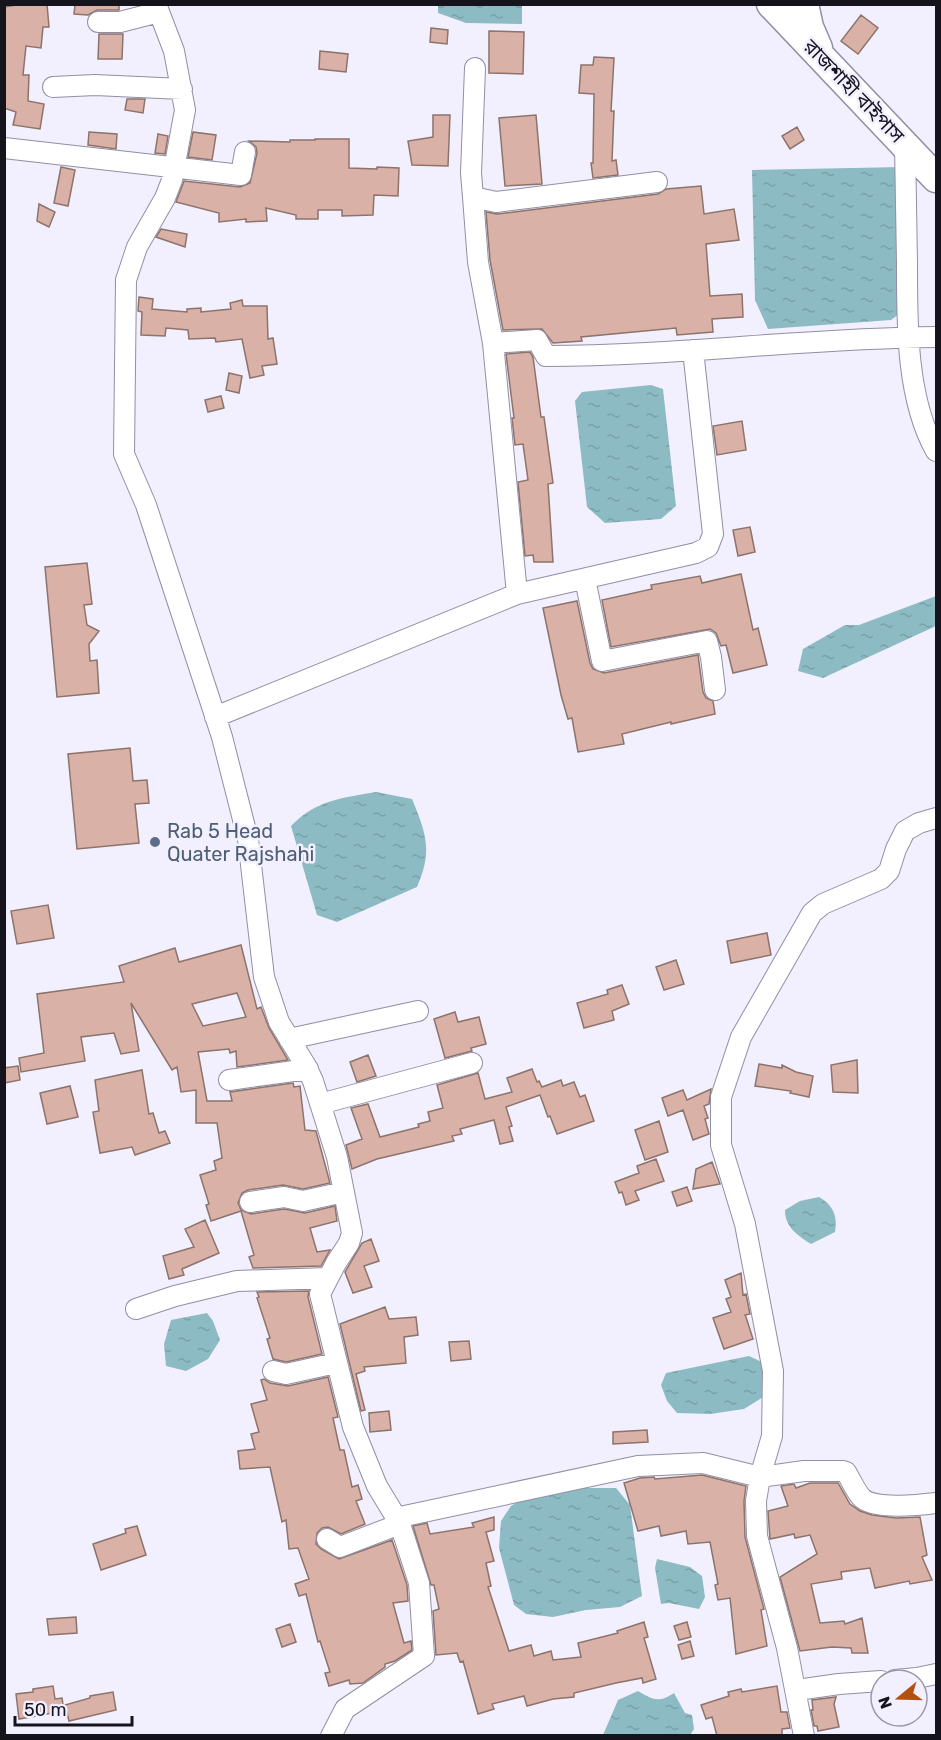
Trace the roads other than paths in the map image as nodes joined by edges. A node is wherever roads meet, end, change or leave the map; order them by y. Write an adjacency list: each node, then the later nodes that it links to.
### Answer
1 (771, 4): 5 (highway, রাজশাহী বাইপাস)
2 (804, 4): 5 (highway)
3 (157, 8): 4 (street); 8 (street)
4 (98, 22)
5 (824, 62): 9 (highway, রাজশাহী বাইপাস)
6 (475, 68): 15 (street)
7 (53, 87): 8 (street)
8 (182, 89): 12 (street)
9 (905, 144): 13 (highway, রাজশাহী বাইপাস); 16 (street)
10 (4, 148): 12 (street)
11 (245, 152): 12 (street)
12 (174, 169): 24 (street)
13 (936, 178)
14 (657, 182): 15 (street)
15 (473, 197): 18 (street)
16 (908, 337): 17 (street); 19 (street); 20 (street)
17 (936, 337)
18 (494, 342): 19 (street); 22 (street)
19 (693, 350): 21 (street)
20 (936, 451)
21 (585, 579): 22 (street); 23 (street)
22 (517, 594): 24 (street)
23 (715, 690)
24 (215, 717): 27 (street)
25 (936, 818): 38 (street)
26 (418, 1011): 27 (street)
27 (289, 1039): 29 (street)
28 (472, 1063): 31 (street)
29 (308, 1069): 30 (street); 31 (street)
30 (228, 1080)
31 (320, 1104): 32 (street)
32 (344, 1192): 33 (street); 34 (street)
33 (250, 1202)
34 (328, 1278): 35 (street); 36 (street)
35 (136, 1309)
36 (336, 1363): 37 (street); 40 (street)
37 (273, 1371)
38 (760, 1477): 39 (street); 40 (street); 43 (street)
39 (936, 1503)
40 (400, 1524): 41 (street); 44 (street)
41 (327, 1539)
42 (869, 1682): 43 (street)
43 (797, 1690): 45 (street)
44 (331, 1736)
45 (804, 1736)

